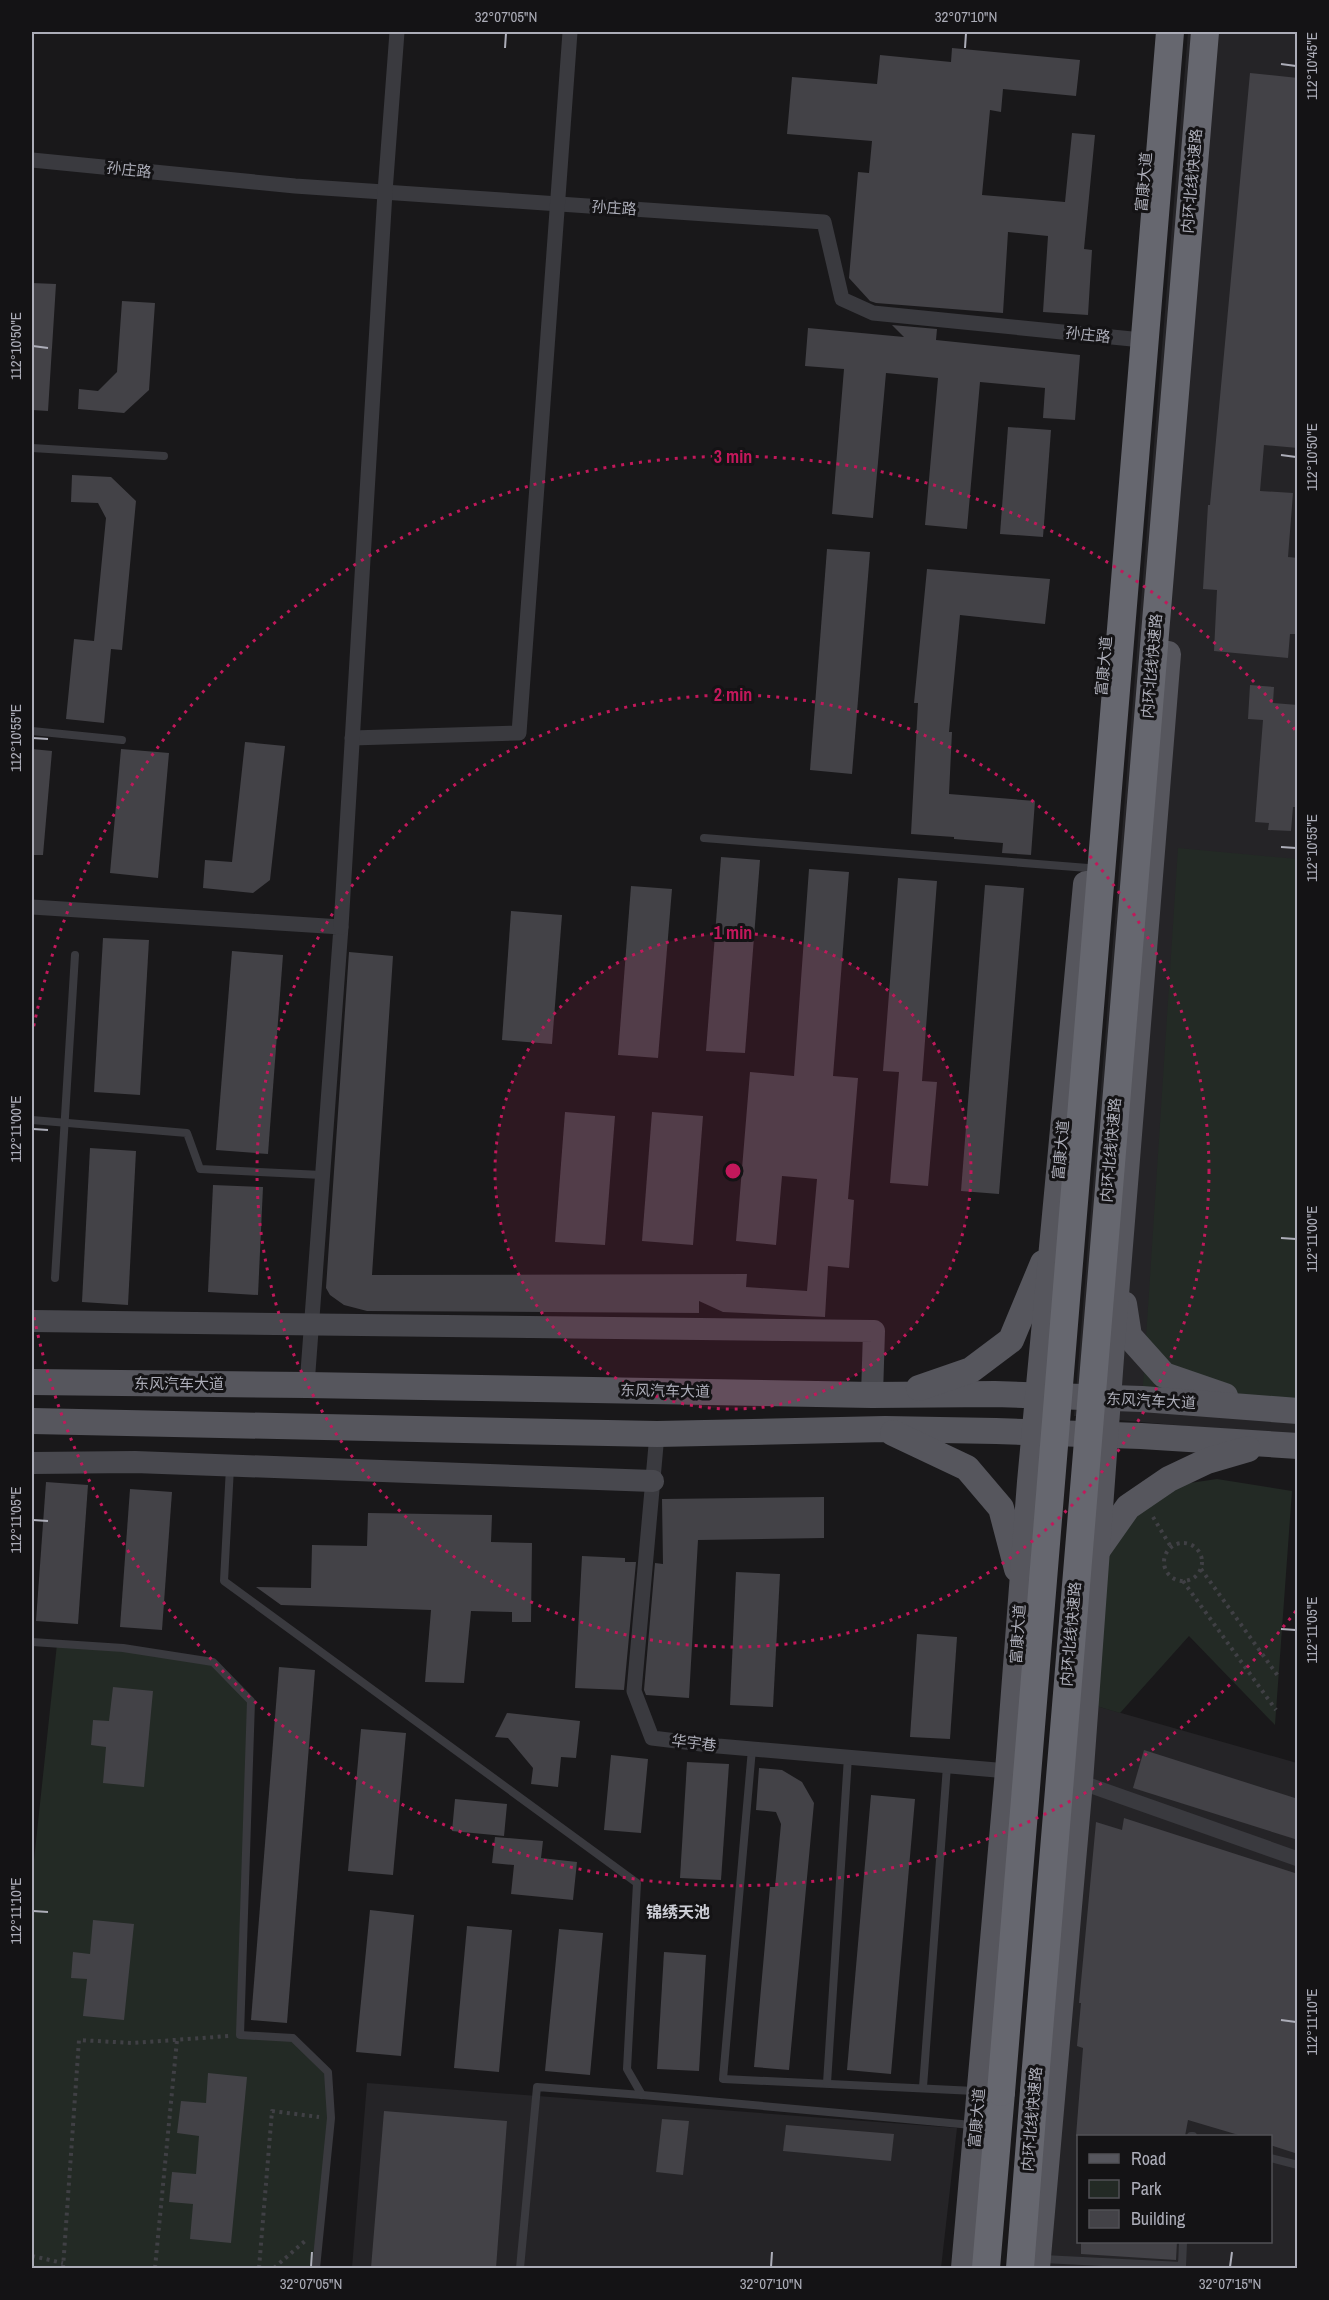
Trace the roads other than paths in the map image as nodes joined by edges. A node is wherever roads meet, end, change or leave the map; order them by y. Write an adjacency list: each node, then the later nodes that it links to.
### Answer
1 (397, 32): 8 (street)
2 (570, 32): 9 (street)
3 (1156, 32): 10 (main road, 富康大道)
4 (1170, 32): 68 (highway, bridge)
5 (1205, 32): 64 (highway, 内环北线快速路, bridge)
6 (1218, 32): 25 (main road)
7 (32, 160): 8 (street, 孙庄路)
8 (385, 192): 9 (street, 孙庄路); 14 (street)
9 (556, 204): 10 (street, 孙庄路); 14 (street)
10 (1132, 339): 17 (main road, 富康大道)
11 (32, 448): 12 (lane)
12 (164, 456)
13 (32, 731): 15 (lane)
14 (352, 738): 19 (street)
15 (122, 740)
16 (704, 838): 17 (lane)
17 (1088, 868): 24 (main road, 富康大道)
18 (32, 907): 19 (street)
19 (340, 927): 23 (street)
20 (75, 955): 22 (lane)
21 (32, 1120): 22 (lane)
22 (64, 1123): 23 (lane); 26 (lane)
23 (322, 1175): 28 (street)
24 (1053, 1238): 32 (main road); 33 (main road, 富康大道)
25 (1119, 1263): 34 (main road); 35 (main road)
26 (55, 1278)
27 (32, 1321): 28 (street)
28 (311, 1326): 30 (street); 31 (street)
29 (32, 1382): 30 (main road, 东风汽车大道)
30 (307, 1385): 31 (main road, 东风汽车大道)
31 (872, 1395): 32 (main road, 东风汽车大道)
32 (897, 1395): 33 (main road, 东风汽车大道)
33 (1038, 1396): 34 (main road, 东风汽车大道); 39 (main road, 富康大道)
34 (1108, 1398): 35 (main road, 东风汽车大道); 41 (main road)
35 (1257, 1407): 36 (main road, 东风汽车大道)
36 (1298, 1411)
37 (32, 1420): 40 (main road)
38 (885, 1429): 39 (main road); 40 (main road); 48 (main road)
39 (1035, 1433): 41 (main road); 48 (main road, 富康大道)
40 (657, 1434): 46 (street, 华宇巷)
41 (1106, 1435): 42 (main road); 47 (main road)
42 (1266, 1444): 43 (main road); 47 (main road)
43 (1298, 1446)
44 (32, 1464): 45 (street)
45 (230, 1465): 46 (street); 59 (lane)
46 (653, 1481): 50 (street, 华宇巷)
47 (1097, 1552): 54 (main road)
48 (1022, 1589): 53 (main road, 富康大道)
49 (32, 1642): 65 (lane)
50 (752, 1749): 51 (street, 华宇巷); 56 (lane)
51 (848, 1757): 52 (street, 华宇巷); 56 (lane)
52 (947, 1766): 53 (street, 华宇巷); 57 (lane)
53 (1008, 1771): 58 (main road, 富康大道)
54 (1080, 1782): 55 (street); 64 (main road)
55 (1298, 1859)
56 (827, 2083): 57 (lane)
57 (923, 2087): 58 (lane)
58 (980, 2091): 60 (main road, 富康大道)
59 (642, 2095): 60 (lane); 66 (lane)
60 (977, 2126): 67 (main road, 富康大道)
61 (1272, 2158): 62 (lane)
62 (1298, 2165)
63 (1183, 2243): 64 (lane)
64 (1032, 2265)
65 (316, 2268)
66 (520, 2268)
67 (964, 2268)
68 (986, 2268)

